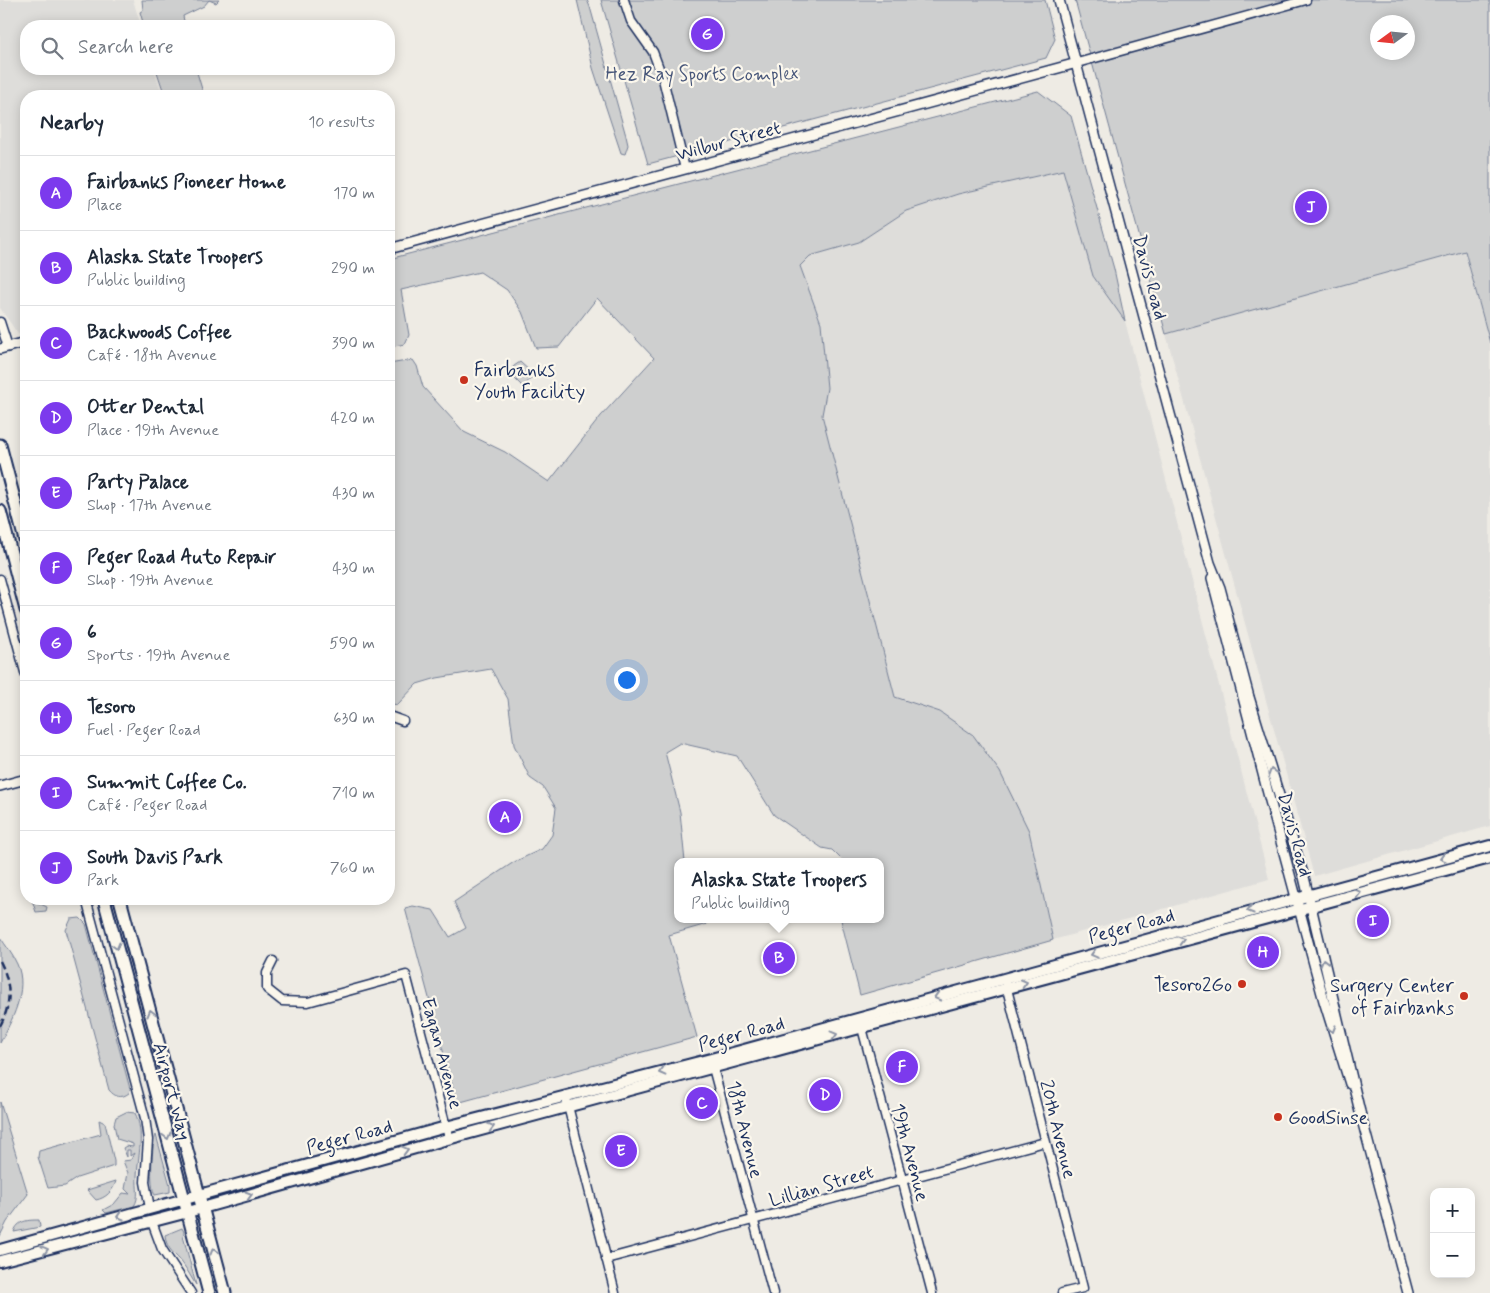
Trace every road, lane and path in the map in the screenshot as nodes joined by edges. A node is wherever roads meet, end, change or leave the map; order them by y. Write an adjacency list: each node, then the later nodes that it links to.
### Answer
1 (624, 0): 5 (street)
2 (1059, 0): 4 (street, Davis Road)
3 (1306, 0): 4 (street)
4 (1077, 63): 5 (street, Wilbur Street); 13 (street, Davis Road)
5 (685, 169): 6 (street, Wilbur Street)
6 (395, 247)
7 (0, 322): 9 (street)
8 (20, 344): 9 (street)
9 (4, 348)
10 (0, 445): 12 (main road)
11 (0, 512): 15 (main road)
12 (20, 521)
13 (1210, 563): 23 (street, Davis Road, one-way to 13); 24 (street, Davis Road)
14 (0, 579): 16 (street)
15 (20, 587)
16 (20, 654)
17 (395, 718): 18 (street)
18 (403, 721)
19 (20, 781): 20 (street)
20 (0, 786)
21 (1490, 846): 23 (main road, Peger Road, one-way to 23)
22 (1490, 858): 28 (main road, Peger Road, one-way to 22)
23 (1308, 895): 24 (main road, Peger Road); 28 (street, Davis Road)
24 (1297, 897): 28 (street, Davis Road); 30 (main road, Peger Road, one-way to 30)
25 (88, 905): 40 (street)
26 (106, 905): 39 (main road, Airport Way, one-way to 39)
27 (122, 905): 38 (main road, Airport Way, one-way to 27)
28 (1306, 908): 30 (main road, Peger Road, one-way to 28); 55 (street, Davis Road)
29 (272, 961): 34 (street, Eagan Avenue)
30 (1006, 983): 31 (main road, Peger Road); 36 (street, 20th Avenue)
31 (860, 1023): 32 (main road, Peger Road); 37 (street, 19th Avenue)
32 (712, 1063): 33 (main road, Peger Road); 43 (street, 18th Avenue)
33 (567, 1101): 34 (main road, Peger Road); 35 (main road, Peger Road, one-way to 33); 46 (street)
34 (446, 1127): 35 (street, Eagan Avenue); 38 (main road, Peger Road)
35 (449, 1138): 41 (main road, Peger Road, one-way to 35)
36 (1045, 1142): 37 (street, Lillian Street); 54 (street, 20th Avenue)
37 (901, 1179): 43 (street, Lillian Street); 53 (street, 19th Avenue)
38 (199, 1196): 39 (main road, Peger Road); 41 (main road, Airport Way)
39 (184, 1199): 40 (main road, Peger Road); 42 (main road, Airport Way)
40 (150, 1208): 45 (main road, Peger Road, one-way to 45)
41 (202, 1208): 42 (main road, Peger Road); 50 (main road, Airport Way, one-way to 41)
42 (188, 1212): 44 (main road, Peger Road); 49 (main road, Airport Way)
43 (753, 1221): 46 (street, Lillian Street); 52 (street, 18th Avenue)
44 (152, 1222): 47 (main road, Peger Road, one-way to 44); 48 (street)
45 (0, 1250)
46 (606, 1259): 51 (street)
47 (0, 1261)
48 (191, 1293)
49 (209, 1293)
50 (225, 1293)
51 (615, 1293)
52 (772, 1293)
53 (932, 1293)
54 (1062, 1293)
55 (1408, 1293)

